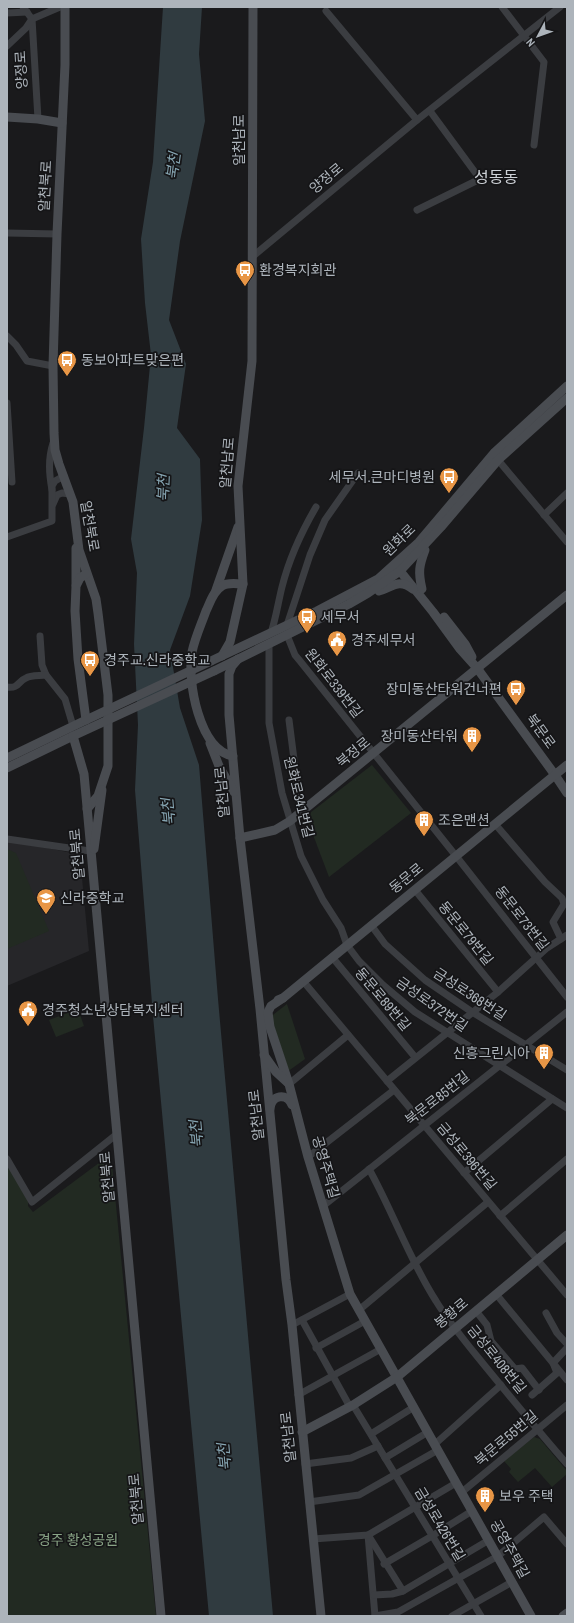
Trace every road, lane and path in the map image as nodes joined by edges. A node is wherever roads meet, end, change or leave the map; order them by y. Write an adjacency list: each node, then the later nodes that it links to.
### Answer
1 (60, 7): 7 (street)
2 (65, 7): 17 (street, 알천북로)
3 (253, 7): 22 (street, 알천남로)
4 (502, 7): 11 (street)
5 (560, 7): 11 (street, 양정로)
6 (25, 10): 9 (street); 10 (street)
7 (45, 10): 10 (street)
8 (326, 11): 16 (street)
9 (7, 13)
10 (32, 19): 12 (street); 15 (street, 양정로)
11 (524, 36): 13 (street, 양정로); 18 (street)
12 (7, 46)
13 (430, 111): 16 (street, 양정로); 19 (street)
14 (7, 117): 15 (street)
15 (38, 119): 17 (street)
16 (417, 120): 22 (street, 양정로)
17 (62, 123): 21 (street, 알천북로)
18 (534, 146)
19 (417, 210)
20 (7, 233): 21 (street)
21 (57, 234): 24 (street, 알천북로)
22 (252, 257): 40 (street, 알천남로)
23 (7, 336): 24 (street)
24 (53, 366): 28 (street, 알천북로)
25 (567, 386): 45 (street, 원화로)
26 (567, 398): 30 (street, 원화로)
27 (7, 404): 29 (street)
28 (54, 439): 32 (street, 알천북로); 34 (street)
29 (8, 441): 33 (street)
30 (498, 460): 39 (street); 44 (street, 원화로)
31 (358, 473): 55 (street)
32 (64, 476): 34 (street); 36 (street, 알천북로)
33 (12, 482)
34 (52, 491): 37 (street)
35 (567, 493): 39 (street)
36 (70, 494): 37 (street); 41 (street, 알천북로)
37 (52, 506): 42 (street)
38 (316, 507): 56 (street)
39 (544, 515): 43 (street)
40 (239, 522): 47 (street, 알천남로); 50 (street, 알천남로)
41 (77, 534): 46 (street, 알천북로); 48 (street)
42 (7, 536)
43 (567, 542)
44 (426, 544): 45 (street, 원화로); 49 (street)
45 (399, 566): 49 (street, 북문로); 51 (street, 원화로); 55 (street, 원화로)
46 (86, 574): 48 (street); 52 (street, 알천북로)
47 (243, 584): 50 (street); 59 (street, 알천남로)
48 (76, 586): 54 (street)
49 (419, 591): 51 (street); 64 (street, 북문로)
50 (215, 592): 73 (street, 알천남로)
51 (368, 593): 57 (street, 원화로)
52 (93, 594): 54 (street); 82 (street, 알천북로)
53 (567, 595): 64 (street, 북정로)
54 (76, 596): 69 (street)
55 (287, 625): 56 (street, 원화로)
56 (271, 633): 61 (street, 원화로)
57 (287, 635): 60 (street, 원화로); 75 (street, 원화로339번길)
58 (40, 636): 67 (street)
59 (230, 642): 61 (street); 62 (street, 알천남로)
60 (269, 643): 63 (street, 원화로); 87 (street, 원화로341번길)
61 (239, 648): 62 (street, 원화로)
62 (222, 656): 69 (street, 원화로, bridge)
63 (238, 659): 65 (street, 원화로); 66 (street)
64 (477, 668): 75 (street, 북정로); 80 (street, 북문로)
65 (218, 669): 66 (street); 72 (street, 원화로, bridge)
66 (229, 674): 76 (street)
67 (46, 675): 68 (street); 71 (street)
68 (7, 687)
69 (86, 720): 71 (street, 원화로)
70 (289, 720): 86 (street)
71 (73, 726): 74 (street, 원화로)
72 (73, 736): 74 (street, 원화로); 81 (street, 알천북로)
73 (207, 736): 76 (street, 알천남로); 84 (street)
74 (53, 741): 77 (street); 79 (street)
75 (373, 754): 86 (street, 북정로); 92 (street, 원화로339번길)
76 (233, 756): 84 (street, 알천남로)
77 (7, 758)
78 (567, 765): 80 (street, 동문로)
79 (7, 768)
80 (556, 775): 83 (street, 북문로); 88 (street, 동문로)
81 (84, 778): 82 (street); 85 (street, 알천북로)
82 (102, 785): 85 (street); 93 (street)
83 (567, 793)
84 (237, 798): 89 (street, 알천남로)
85 (87, 809): 91 (street, 알천북로)
86 (303, 810): 87 (street, 북정로)
87 (290, 821): 89 (street, 북정로); 97 (street, 원화로341번길)
88 (495, 824): 92 (street, 동문로); 96 (street)
89 (240, 838): 104 (street, 알천남로)
90 (7, 839): 91 (street)
91 (90, 852): 93 (street, 알천북로)
92 (456, 856): 94 (street, 동문로); 99 (street, 동문로73번길)
93 (92, 871): 122 (street, 알천북로)
94 (415, 890): 95 (street, 동문로); 101 (street, 동문로79번길)
95 (371, 925): 97 (street, 동문로); 105 (street, 금성로368번길)
96 (564, 937): 99 (street)
97 (347, 945): 98 (street, 동문로); 107 (street, 금성로372번길)
98 (332, 957): 100 (street, 동문로); 111 (street, 동문로89번길)
99 (537, 958): 101 (street); 102 (street, 동문로73번길)
100 (303, 981): 103 (street, 동문로); 108 (street, 금성로396번길)
101 (498, 992): 105 (street)
102 (567, 997)
103 (283, 998): 104 (street, 동문로); 115 (street, 공영주택길)
104 (259, 1004): 110 (street, 알천남로)
105 (472, 1012): 107 (street); 109 (street, 금성로368번길)
106 (567, 1012): 109 (street, 북문로85번길)
107 (447, 1032): 111 (street); 112 (street, 금성로372번길)
108 (348, 1035): 114 (street, 금성로396번길); 115 (street)
109 (525, 1045): 112 (street, 북문로85번길); 113 (street, 금성로368번길)
110 (264, 1055): 115 (street); 119 (street, 알천남로)
111 (415, 1057): 114 (street)
112 (499, 1065): 117 (street, 금성로372번길); 121 (street, 북문로85번길)
113 (567, 1070)
114 (387, 1081): 116 (street, 금성로396번길)
115 (289, 1084): 120 (street, 공영주택길)
116 (394, 1090): 121 (street, 금성로396번길); 123 (street)
117 (552, 1099): 118 (street, 금성로372번길); 127 (street)
118 (567, 1108)
119 (270, 1113): 120 (street); 142 (street, 알천남로)
120 (298, 1120): 123 (street, 공영주택길)
121 (424, 1125): 126 (street, 북문로85번길); 127 (street, 금성로396번길)
122 (117, 1134): 124 (street); 188 (street, 알천북로)
123 (308, 1157): 129 (street, 공영주택길)
124 (7, 1159)
125 (567, 1159): 130 (street)
126 (369, 1169): 129 (street, 북문로85번길); 133 (street, 금성로408번길)
127 (464, 1173): 128 (street, 금성로396번길)
128 (488, 1202): 130 (street, 금성로396번길); 133 (street, 금성로396번길)
129 (323, 1206): 134 (street, 공영주택길)
130 (500, 1216): 132 (street, 금성로396번길)
131 (567, 1235): 132 (street, 봉황로)
132 (537, 1260): 135 (street, 봉황로); 136 (street, 금성로396번길)
133 (415, 1264): 137 (street); 143 (street, 금성로408번길)
134 (350, 1294): 137 (street, 공영주택길); 140 (street)
135 (496, 1294): 138 (street, 봉황로); 148 (street)
136 (567, 1295)
137 (359, 1310): 141 (street, 공영주택길)
138 (476, 1311): 143 (street, 봉황로); 153 (street)
139 (546, 1313): 144 (street)
140 (302, 1320): 142 (street); 145 (street)
141 (366, 1321): 145 (street); 147 (street, 공영주택길)
142 (292, 1326): 154 (street, 알천남로)
143 (455, 1328): 150 (street, 봉황로); 152 (street, 금성로408번길)
144 (567, 1344)
145 (316, 1348): 149 (street)
146 (567, 1348): 148 (street)
147 (381, 1349): 149 (street); 150 (street, 공영주택길)
148 (553, 1363): 151 (street); 153 (street)
149 (332, 1376): 154 (street); 157 (street)
150 (397, 1377): 157 (street, 봉황로); 158 (street, 공영주택길)
151 (567, 1380)
152 (500, 1385): 159 (street, 금성로408번길); 164 (street)
153 (539, 1390): 155 (street)
154 (298, 1395): 160 (street, 알천남로)
155 (532, 1395)
156 (567, 1405): 159 (street, 북문로55번길)
157 (352, 1406): 160 (street, 봉황로); 162 (street, 금성로426번길)
158 (414, 1407): 161 (street, 공영주택길); 162 (street)
159 (537, 1430): 167 (street, 금성로408번길); 170 (street, 북문로55번길)
160 (302, 1432): 166 (street, 알천남로)
161 (428, 1432): 164 (street, 공영주택길); 165 (street)
162 (371, 1434): 163 (street, 금성로426번길)
163 (378, 1446): 165 (street, 금성로426번길); 166 (street)
164 (436, 1447): 168 (street); 169 (street, 공영주택길)
165 (385, 1458): 168 (street, 금성로426번길)
166 (305, 1464): 171 (street, 알천남로)
167 (567, 1464)
168 (395, 1474): 171 (street); 172 (street, 금성로426번길)
169 (456, 1483): 170 (street, 공영주택길); 172 (street)
170 (462, 1492): 173 (street, 공영주택길)
171 (309, 1502): 176 (street, 알천남로)
172 (414, 1506): 174 (street); 175 (street, 금성로426번길)
173 (472, 1511): 175 (street); 177 (street, 공영주택길)
174 (368, 1535): 176 (street); 180 (street); 185 (street)
175 (432, 1536): 180 (street); 181 (street, 금성로426번길)
176 (313, 1539): 189 (street, 알천남로)
177 (489, 1540): 179 (street, 공영주택길); 181 (street)
178 (567, 1544): 179 (street)
179 (498, 1556): 182 (street); 183 (street, 공영주택길)
180 (384, 1564): 184 (street)
181 (449, 1564): 182 (street, 금성로426번길); 184 (street)
182 (458, 1579): 186 (street, 금성로426번길); 190 (street)
183 (512, 1582): 186 (street); 193 (street, 공영주택길)
184 (402, 1591): 185 (street)
185 (374, 1594): 190 (street)
186 (473, 1604): 191 (street); 192 (street, 금성로426번길)
187 (567, 1613): 194 (street)
188 (161, 1616)
189 (321, 1616)
190 (375, 1616)
191 (452, 1616)
192 (480, 1616)
193 (531, 1616)
194 (563, 1616)

